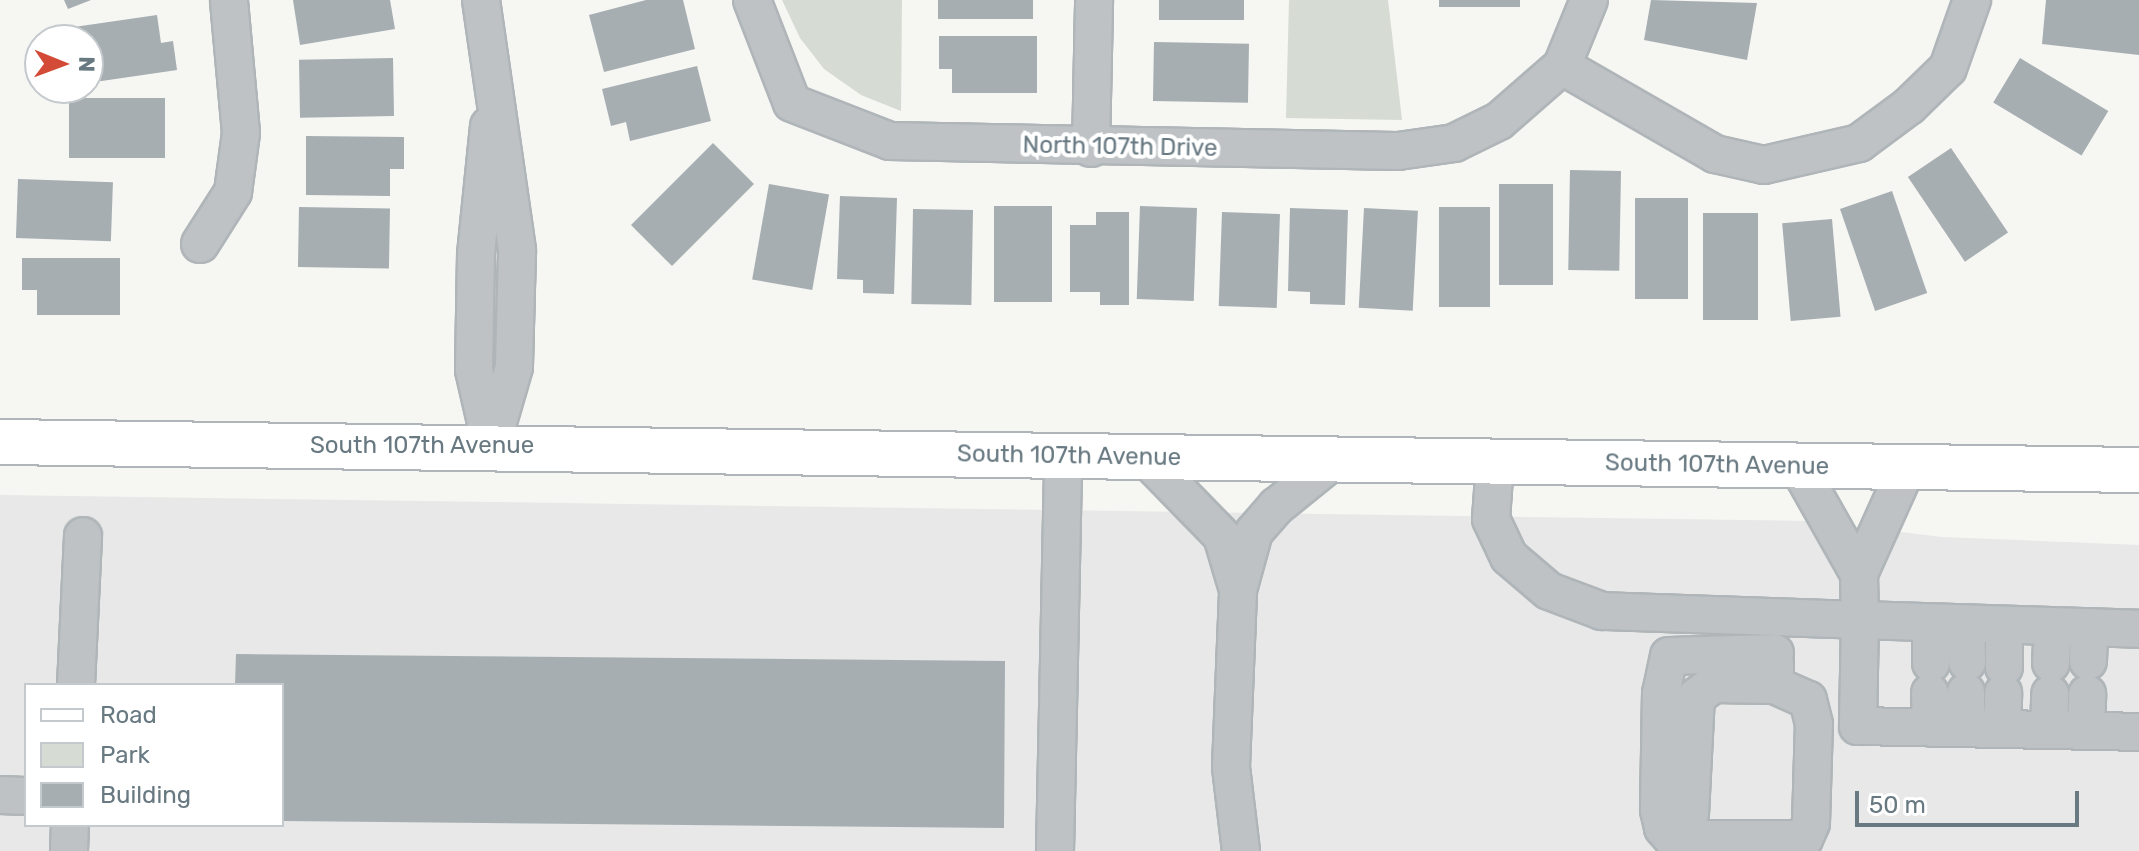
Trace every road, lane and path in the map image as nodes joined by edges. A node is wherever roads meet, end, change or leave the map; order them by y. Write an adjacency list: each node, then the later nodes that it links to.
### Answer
1 (229, 0): 9 (street)
2 (481, 0): 11 (street)
3 (752, 0): 8 (street, North 107th Drive)
4 (1094, 0): 8 (street)
5 (1589, 0): 7 (street)
6 (1972, 0): 7 (street)
7 (1562, 66): 8 (street, North 107th Drive)
8 (1091, 148)
9 (200, 244)
10 (0, 442): 11 (main road, South 107th Avenue)
11 (491, 446): 12 (main road, South 107th Avenue)
12 (1063, 457): 13 (main road, South 107th Avenue); 41 (street)
13 (1145, 457): 14 (main road, South 107th Avenue); 21 (street)
14 (1334, 460): 15 (main road, South 107th Avenue); 21 (street)
15 (1495, 463): 16 (main road, South 107th Avenue); 22 (street)
16 (1798, 466): 17 (main road, South 107th Avenue); 20 (street)
17 (1907, 467): 18 (main road, South 107th Avenue); 20 (street)
18 (2139, 470)
19 (83, 536): 30 (street)
20 (1859, 574): 23 (street)
21 (1238, 590): 42 (street)
22 (1774, 617): 23 (street); 29 (street)
23 (1860, 620): 24 (street); 31 (street)
24 (1949, 626): 25 (street); 31 (street); 31 (street)
25 (2004, 627): 26 (street); 32 (street)
26 (2053, 627): 28 (street); 33 (street)
27 (2139, 629): 28 (street)
28 (2088, 661): 34 (street)
29 (1775, 669): 29 (street); 38 (street)
30 (76, 683)
31 (1940, 703): 32 (street)
32 (2002, 729): 33 (street)
33 (2049, 730): 34 (street)
34 (2086, 730): 35 (street)
35 (2139, 732)
36 (0, 795): 37 (street)
37 (24, 796)
38 (1690, 814)
39 (70, 827): 40 (street)
40 (69, 851)
41 (1055, 851)
42 (1241, 851)

